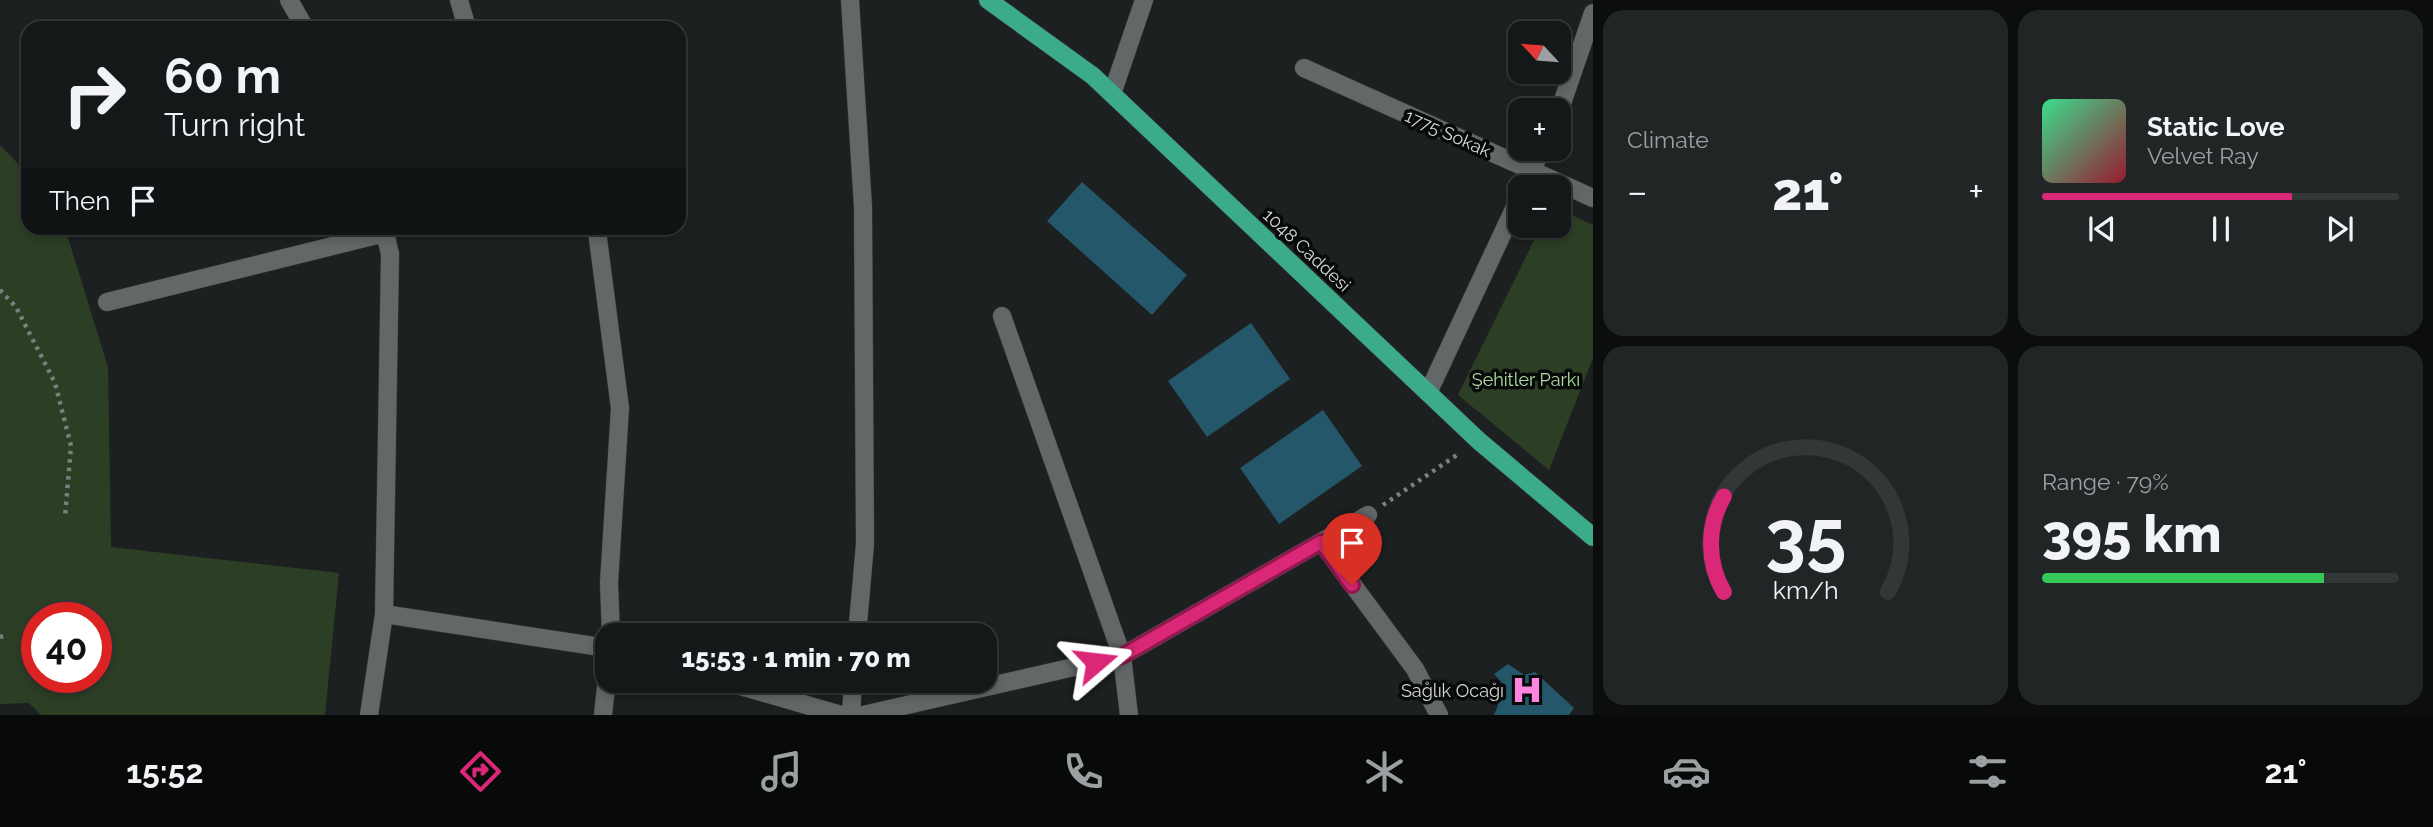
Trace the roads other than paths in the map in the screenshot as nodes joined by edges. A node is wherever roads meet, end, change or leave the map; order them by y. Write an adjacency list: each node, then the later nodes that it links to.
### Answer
1 (289, 0): 7 (street)
2 (459, 0): 8 (street)
3 (850, 0): 28 (street)
4 (988, 0): 10 (main road, 1048 Caddesi)
5 (1144, 0): 10 (street)
6 (1593, 13): 11 (street)
7 (301, 21)
8 (465, 21)
9 (1304, 68): 13 (street, 1775 Sokak)
10 (1112, 94): 22 (main road, 1048 Caddesi)
11 (1564, 98)
12 (1537, 161): 13 (street)
13 (1532, 171): 14 (street); 15 (street, 1775 Sokak)
14 (1530, 175)
15 (1593, 198)
16 (1508, 222): 22 (street)
17 (365, 235): 20 (street)
18 (385, 235): 26 (street)
19 (598, 235): 27 (street)
20 (107, 302)
21 (1002, 316): 30 (street)
22 (1428, 393): 24 (main road, 1048 Caddesi)
23 (1368, 515): 25 (street)
24 (1593, 537)
25 (1321, 542): 30 (street); 40 (street)
26 (384, 614): 29 (street); 34 (street)
27 (611, 623)
28 (858, 623)
29 (595, 646)
30 (1122, 656): 38 (street); 39 (street)
31 (605, 693): 35 (street)
32 (765, 693): 36 (street)
33 (852, 693): 37 (street)
34 (369, 715)
35 (603, 715)
36 (841, 715)
37 (851, 715)
38 (863, 715)
39 (1129, 715)
40 (1439, 715)

